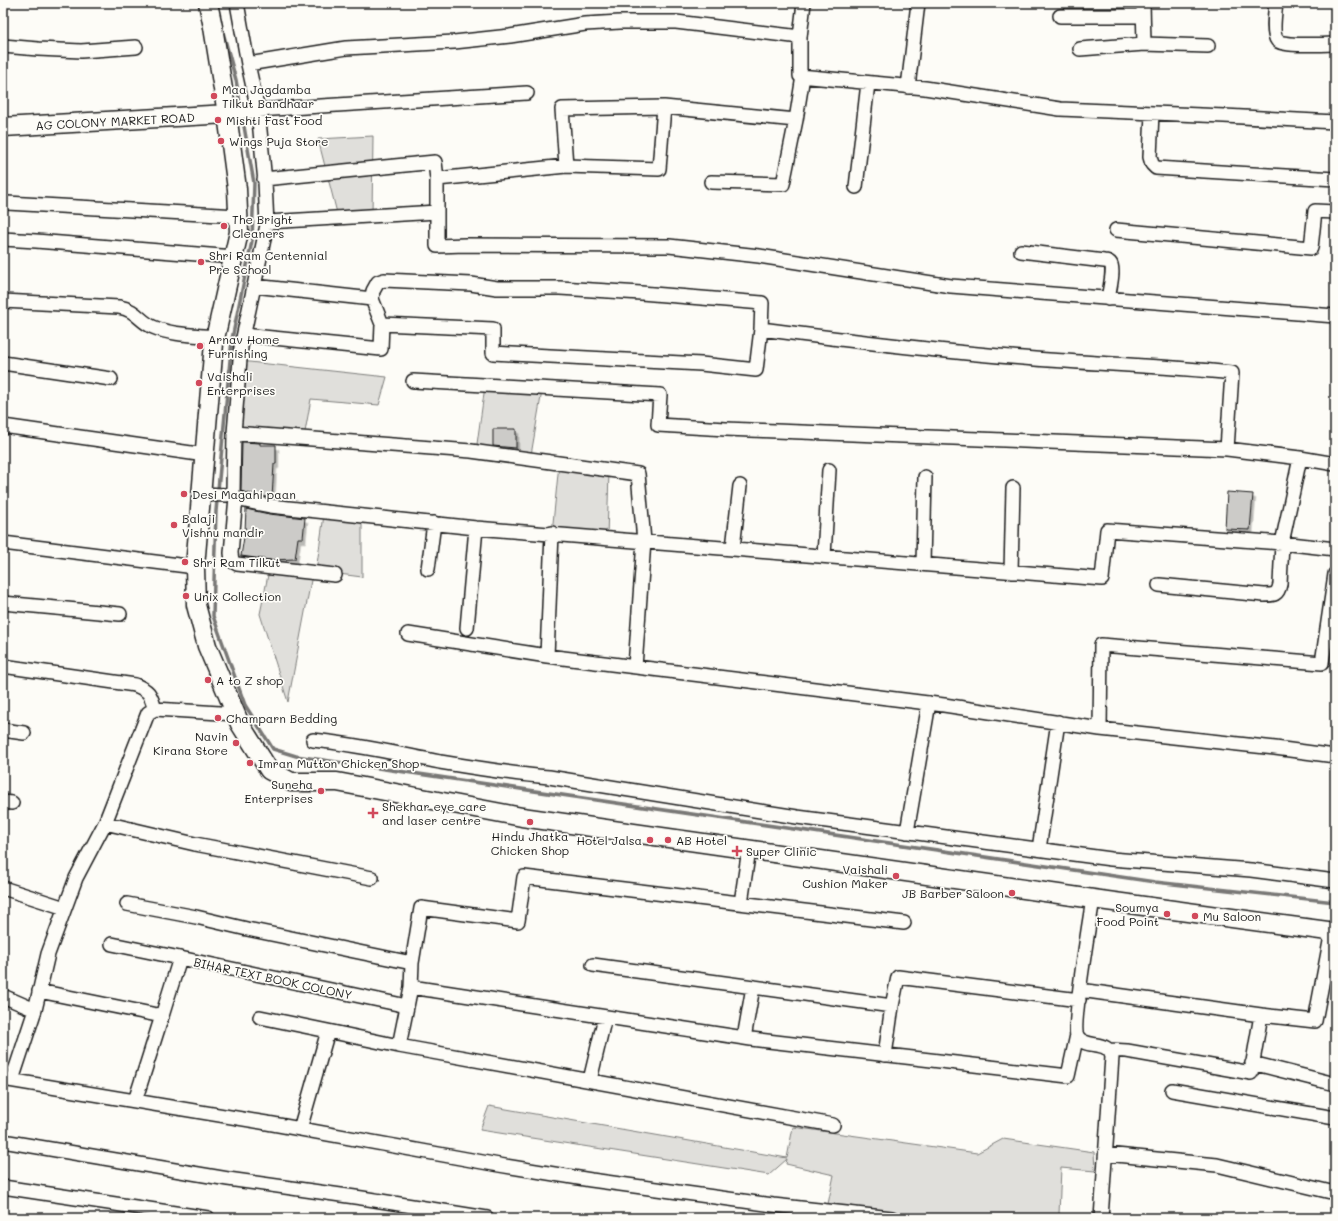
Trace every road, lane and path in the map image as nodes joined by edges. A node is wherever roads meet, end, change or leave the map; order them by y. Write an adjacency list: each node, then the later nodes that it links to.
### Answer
1 (208, 3): 23 (street)
2 (238, 3): 15 (street)
3 (804, 3): 8 (street)
4 (918, 3): 18 (street)
5 (1276, 3): 10 (street)
6 (1142, 9): 7 (street); 9 (street)
7 (1060, 16)
8 (800, 37): 15 (street); 16 (street)
9 (1144, 44): 12 (street); 14 (street)
10 (1335, 44)
11 (3, 46): 13 (street)
12 (1208, 46)
13 (136, 48)
14 (1080, 49)
15 (248, 64): 21 (street)
16 (803, 76): 17 (street); 24 (street)
17 (868, 83): 18 (street); 32 (street)
18 (908, 87): 22 (street)
19 (527, 93): 21 (street)
20 (664, 107): 24 (street); 27 (street); 27 (street)
21 (255, 111): 23 (street); 28 (street)
22 (1152, 113): 25 (street); 30 (street)
23 (230, 114): 26 (street, AG COLONY MARKET ROAD); 36 (street)
24 (796, 120): 31 (street)
25 (1335, 122)
26 (3, 127)
27 (566, 166): 29 (street)
28 (264, 179): 29 (street); 37 (street)
29 (437, 179): 34 (street)
30 (1335, 179)
31 (711, 182)
32 (856, 187)
33 (7, 202): 36 (street)
34 (437, 212): 37 (street); 44 (street)
35 (1335, 212): 38 (street)
36 (238, 216): 41 (street)
37 (267, 222): 42 (street)
38 (1116, 230)
39 (3, 239): 41 (street)
40 (1020, 251): 44 (street)
41 (234, 257): 50 (street)
42 (254, 286): 43 (street); 49 (street)
43 (372, 299): 47 (street); 48 (street)
44 (1108, 299): 46 (street)
45 (3, 301): 50 (street)
46 (1335, 316)
47 (382, 324): 48 (street); 49 (street)
48 (761, 329): 56 (street)
49 (244, 335): 55 (street)
50 (216, 337): 57 (street)
51 (3, 363): 52 (street)
52 (111, 379)
53 (413, 381): 56 (street)
54 (3, 426): 57 (street)
55 (234, 433): 65 (street); 69 (street)
56 (1227, 449): 58 (street)
57 (205, 455): 64 (street)
58 (1300, 458): 59 (street); 71 (street)
59 (1335, 464)
60 (829, 470): 74 (street)
61 (926, 477): 75 (street)
62 (740, 486): 72 (street)
63 (1013, 488): 78 (street)
64 (207, 494): 65 (street); 76 (street)
65 (231, 495): 66 (street); 80 (street)
66 (434, 523): 67 (street); 77 (street)
67 (476, 528): 68 (street); 84 (street)
68 (552, 533): 69 (street); 86 (street)
69 (644, 541): 72 (street); 89 (street)
70 (3, 543): 76 (street)
71 (1282, 543): 73 (street); 78 (street); 81 (street)
72 (733, 548): 74 (street)
73 (1335, 549)
74 (824, 556): 75 (street)
75 (923, 564): 78 (street)
76 (195, 567): 92 (street)
77 (428, 569)
78 (1011, 572)
79 (1335, 574): 87 (street)
80 (335, 575)
81 (1159, 585)
82 (3, 604): 83 (street)
83 (120, 614)
84 (467, 628)
85 (408, 634): 86 (street)
86 (547, 656): 89 (street)
87 (1328, 664): 94 (street)
88 (3, 666): 91 (street)
89 (635, 667): 90 (street)
90 (929, 703): 93 (street); 100 (street)
91 (155, 709): 92 (street); 99 (street)
92 (236, 714): 101 (street)
93 (1058, 722): 94 (street); 102 (street)
94 (1100, 729): 98 (street)
95 (3, 730): 96 (street)
96 (24, 733)
97 (313, 740): 100 (street)
98 (1335, 756)
99 (105, 823): 103 (street); 109 (street)
100 (906, 832): 102 (street)
101 (749, 849): 106 (street); 108 (street)
102 (1039, 849): 104 (street)
103 (372, 878)
104 (1335, 881)
105 (3, 888): 109 (street)
106 (1093, 899): 111 (street); 119 (street)
107 (127, 904): 114 (street)
108 (741, 904): 110 (street); 114 (street)
109 (65, 908): 118 (street)
110 (904, 924)
111 (1334, 932): 124 (street)
112 (112, 944): 113 (street)
113 (180, 958): 121 (street, BIHAR TEXT BOOK COLONY); 125 (street, BIHAR TEXT BOOK COLONY)
114 (412, 963): 116 (street)
115 (593, 965): 117 (street)
116 (411, 987): 121 (street); 127 (street)
117 (753, 988): 122 (street); 130 (street)
118 (39, 992): 123 (street); 125 (street)
119 (1079, 995): 122 (street); 124 (street); 129 (street)
120 (3, 996): 123 (street)
121 (407, 1006): 131 (street)
122 (892, 1006): 133 (street)
123 (35, 1010): 135 (street)
124 (1261, 1015): 134 (street)
125 (162, 1016): 139 (street, BIHAR TEXT BOOK COLONY)
126 (260, 1017): 128 (street)
127 (605, 1017): 130 (street); 136 (street)
128 (328, 1031): 131 (street); 142 (street)
129 (1077, 1035): 132 (street); 133 (street)
130 (744, 1038): 133 (street)
131 (399, 1046): 136 (street)
132 (1110, 1050): 134 (street); 144 (street)
133 (885, 1055)
134 (1252, 1063): 137 (street)
135 (8, 1079): 139 (street)
136 (590, 1080): 141 (street)
137 (1335, 1084)
138 (1172, 1090): 140 (street)
139 (135, 1101): 142 (street)
140 (1335, 1118)
141 (833, 1125)
142 (300, 1129): 149 (street)
143 (3, 1141): 148 (street)
144 (1106, 1154): 146 (street); 150 (street)
145 (3, 1187): 147 (street)
146 (1335, 1193)
147 (208, 1218)
148 (487, 1218)
149 (892, 1218)
150 (1101, 1218)

